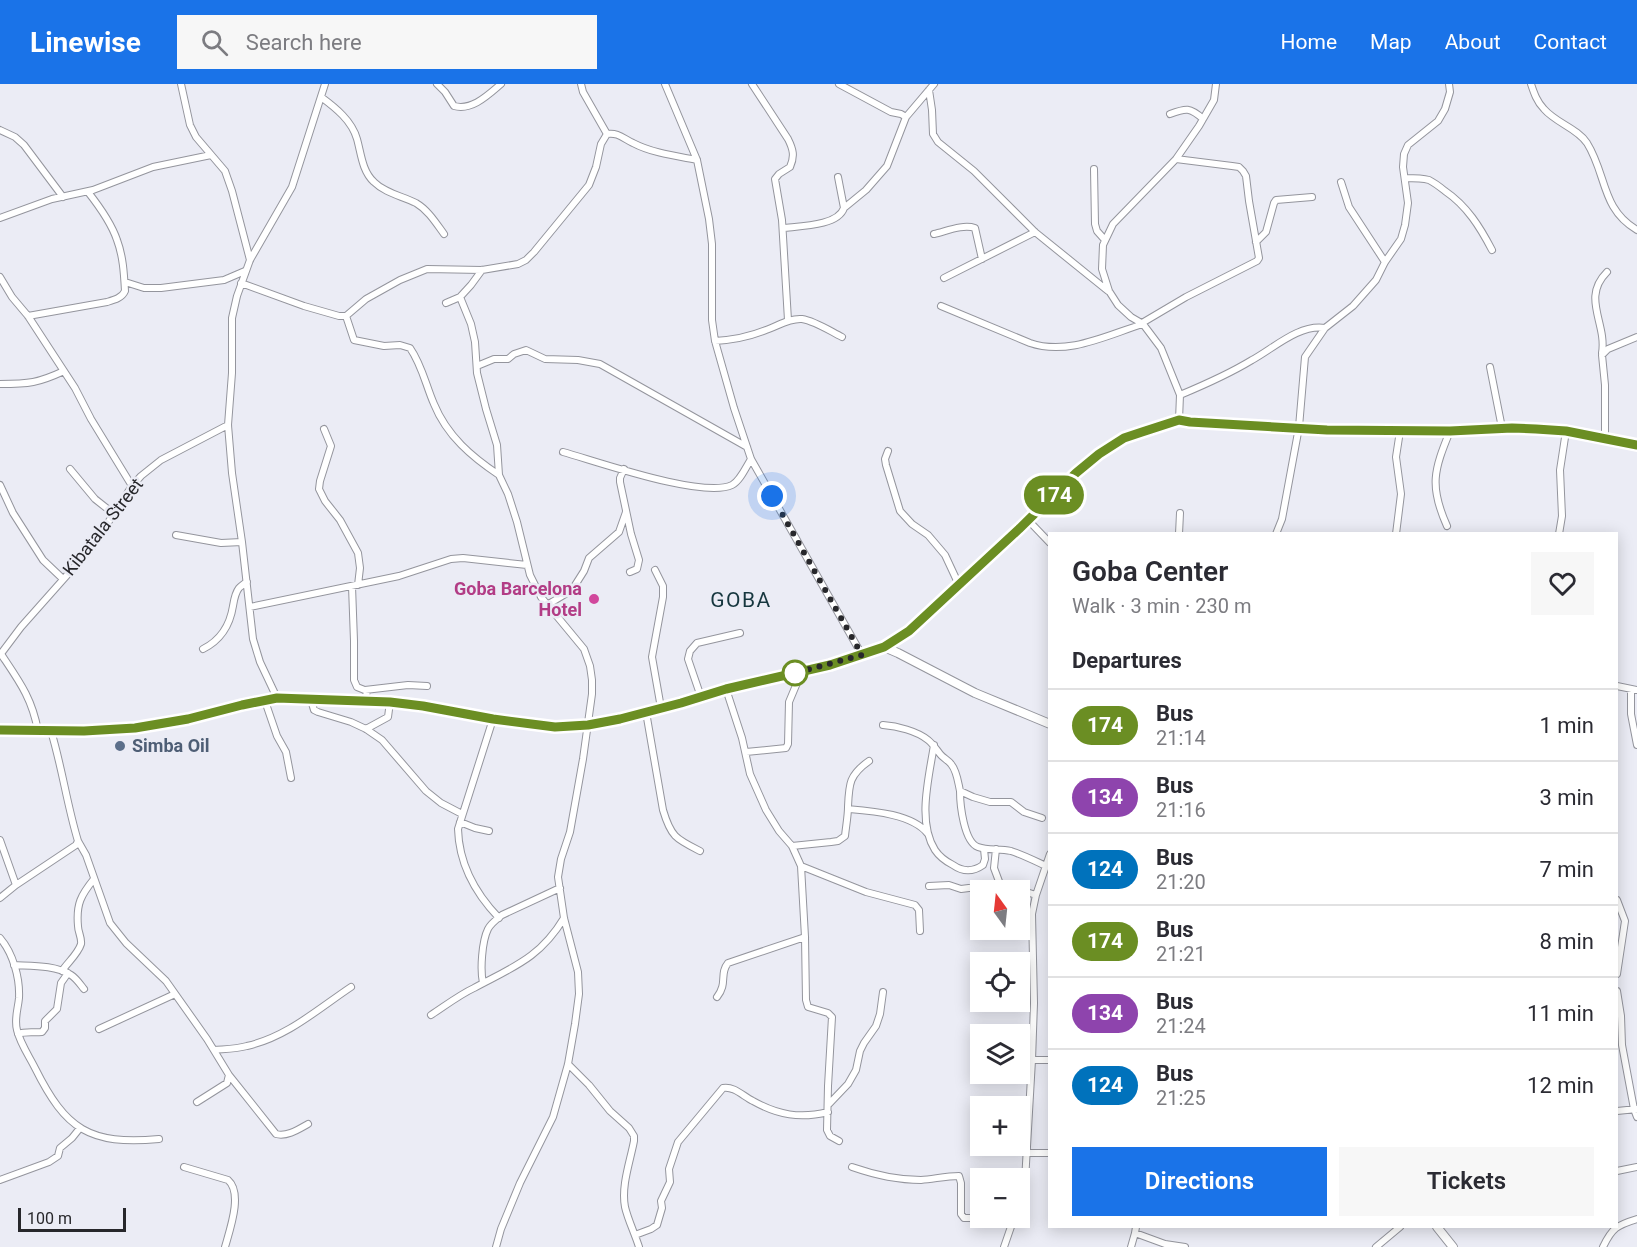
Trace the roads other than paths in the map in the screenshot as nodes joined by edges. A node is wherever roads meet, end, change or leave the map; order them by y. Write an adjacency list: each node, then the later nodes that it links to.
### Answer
1 (181, 84): 20 (street)
2 (437, 84): 3 (street)
3 (501, 84)
4 (581, 84): 19 (street)
5 (665, 84): 22 (street)
6 (752, 84): 32 (street)
7 (839, 84): 16 (street)
8 (934, 84): 13 (street)
9 (1216, 84): 17 (street)
10 (1449, 84): 25 (street)
11 (1531, 84): 33 (street)
12 (324, 85): 14 (street)
13 (929, 90): 16 (street); 34 (street)
14 (321, 97): 35 (street); 41 (street)
15 (1170, 114): 17 (street)
16 (906, 117): 30 (street)
17 (1203, 119): 21 (street)
18 (0, 130): 28 (street)
19 (607, 134): 22 (street); 43 (street)
20 (211, 155): 27 (street); 41 (street)
21 (1176, 159): 37 (street); 38 (street)
22 (697, 160): 61 (street)
23 (1094, 169): 37 (street)
24 (838, 177): 30 (street)
25 (1406, 178): 39 (street); 42 (street)
26 (1341, 182): 42 (street)
27 (88, 192): 28 (street); 48 (street)
28 (63, 197): 31 (street)
29 (1312, 197): 38 (street)
30 (844, 208): 32 (street)
31 (0, 218)
32 (783, 228): 56 (street)
33 (1637, 230)
34 (1035, 232): 40 (street); 50 (street)
35 (444, 234)
36 (934, 234): 40 (street)
37 (1105, 240): 50 (street)
38 (1256, 243): 57 (street)
39 (1492, 250)
40 (982, 260): 47 (street)
41 (250, 261): 44 (street)
42 (1385, 262): 58 (street)
43 (482, 270): 51 (street); 55 (street)
44 (245, 272): 48 (street); 49 (street)
45 (1607, 272): 62 (street)
46 (0, 277): 54 (street)
47 (944, 278)
48 (125, 282): 54 (street)
49 (241, 283): 55 (street); 69 (street)
50 (1109, 291): 57 (street)
51 (460, 297): 52 (street); 63 (street)
52 (446, 303)
53 (941, 306): 57 (street)
54 (28, 316): 65 (street)
55 (346, 316): 84 (street)
56 (788, 320): 59 (street); 61 (street)
57 (1142, 324): 67 (street)
58 (1324, 328): 67 (street); 70 (street)
59 (842, 337)
60 (1637, 337): 62 (street)
61 (715, 341): 78 (street)
62 (1602, 355): 76 (street)
63 (477, 366): 78 (street); 84 (street)
64 (1490, 367): 71 (street)
65 (64, 371): 66 (street); 86 (street)
66 (0, 384)
67 (1180, 395): 68 (street)
68 (1179, 420): 70 (street); 92 (street)
69 (228, 425): 86 (street, Kibatala Street); 100 (street)
70 (1299, 428): 73 (street); 95 (street)
71 (1502, 428): 74 (street); 75 (street)
72 (324, 429): 106 (street)
73 (1400, 431): 74 (street); 96 (street)
74 (1450, 431): 93 (street)
75 (1566, 431): 76 (street); 97 (street)
76 (1605, 440): 77 (street)
77 (1637, 445)
78 (747, 447): 81 (street)
79 (888, 451): 107 (street)
80 (563, 452): 82 (street)
81 (751, 459): 82 (street); 114 (street)
82 (624, 469): 89 (street)
83 (70, 470): 91 (street)
84 (500, 475): 101 (street)
85 (0, 485): 87 (street)
86 (132, 486): 91 (street, Kibatala Street)
87 (8, 501): 88 (street); 104 (street)
88 (0, 505)
89 (626, 512): 103 (street); 108 (street)
90 (1180, 513): 94 (street)
91 (114, 514): 104 (street, Kibatala Street)
92 (1028, 520): 99 (street); 107 (street)
93 (1447, 526)
94 (1179, 532)
95 (1277, 532)
96 (1396, 532)
97 (1559, 532)
98 (176, 535): 100 (street)
99 (1048, 541)
100 (242, 543): 105 (street)
101 (527, 565): 106 (street); 108 (street)
102 (655, 570): 127 (street)
103 (630, 572)
104 (63, 579): 113 (street, Kibatala Street)
105 (247, 582): 109 (street); 112 (street)
106 (355, 585): 109 (street); 120 (street)
107 (959, 585): 111 (street)
108 (547, 605): 131 (street)
109 (250, 607): 122 (street)
110 (740, 633): 121 (street)
111 (884, 647): 114 (street); 130 (street)
112 (203, 648)
113 (0, 654): 135 (street)
114 (862, 655): 115 (street)
115 (802, 671): 118 (street); 139 (street)
116 (427, 686): 120 (street)
117 (1618, 686): 119 (street)
118 (726, 689): 121 (street); 139 (street)
119 (1634, 689): 137 (street)
120 (365, 690): 125 (street)
121 (700, 697): 127 (street)
122 (277, 698): 123 (street); 124 (street)
123 (311, 700): 125 (street); 133 (street)
124 (265, 701): 136 (street); 141 (street)
125 (365, 701): 126 (street)
126 (390, 702): 129 (street); 133 (street)
127 (661, 708): 128 (street)
128 (646, 712): 131 (street); 154 (street)
129 (493, 719): 131 (street); 144 (street)
130 (1048, 723)
131 (588, 725): 162 (street)
132 (883, 725): 138 (street)
133 (366, 729): 144 (street)
134 (0, 730): 135 (street)
135 (38, 731): 136 (street)
136 (51, 731): 150 (street)
137 (1637, 745)
138 (934, 746): 142 (street); 148 (street)
139 (746, 752): 151 (street)
140 (869, 761): 143 (street)
141 (291, 777)
142 (960, 791): 145 (street); 152 (street)
143 (848, 809): 148 (street); 151 (street)
144 (462, 814): 146 (street)
145 (1042, 818)
146 (460, 822): 147 (street); 168 (street)
147 (489, 831)
148 (928, 835): 152 (street)
149 (0, 840): 160 (street)
150 (78, 841): 158 (street); 160 (street)
151 (792, 846): 156 (street)
152 (984, 849): 153 (street)
153 (996, 849): 157 (street); 159 (street)
154 (700, 851)
155 (1048, 860): 157 (street)
156 (801, 866): 170 (street); 171 (street)
157 (1046, 866): 165 (street)
158 (94, 879): 175 (street); 180 (street)
159 (998, 880)
160 (16, 885): 166 (street)
161 (929, 886): 163 (street)
162 (560, 888): 168 (street); 169 (street)
163 (970, 888)
164 (1030, 893): 165 (street)
165 (1036, 895): 187 (street)
166 (0, 898)
167 (1618, 903): 174 (street)
168 (499, 918): 176 (street)
169 (564, 918): 176 (street); 189 (street)
170 (920, 931)
171 (805, 937): 182 (street); 193 (street)
172 (0, 938): 173 (street)
173 (14, 965): 175 (street); 185 (street)
174 (1618, 967)
175 (65, 972): 178 (street); 185 (street)
176 (483, 983): 183 (street)
177 (351, 987): 186 (street)
178 (84, 989)
179 (883, 992): 193 (street)
180 (175, 993): 184 (street); 186 (street)
181 (1618, 997): 194 (street)
182 (717, 998)
183 (430, 1015)
184 (99, 1029)
185 (18, 1034): 198 (street)
186 (214, 1050): 190 (street)
187 (1032, 1060): 188 (street); 191 (street)
188 (1048, 1060)
189 (568, 1064): 216 (street); 218 (street)
190 (229, 1075): 192 (street); 197 (street)
191 (1030, 1097)
192 (197, 1102)
193 (828, 1108): 200 (street); 216 (street)
194 (1635, 1109): 195 (street); 196 (street)
195 (1618, 1111)
196 (1637, 1116)
197 (308, 1124)
198 (80, 1128): 199 (street); 207 (street)
199 (159, 1139)
200 (839, 1141)
201 (1030, 1153): 202 (street)
202 (1048, 1153)
203 (184, 1167): 217 (street)
204 (852, 1167): 208 (street)
205 (1637, 1167): 206 (street)
206 (1618, 1171)
207 (0, 1180)
208 (970, 1218)
209 (1637, 1219): 210 (street)
210 (1618, 1227)
211 (1011, 1228): 220 (street)
212 (1399, 1228): 223 (street)
213 (1438, 1228): 224 (street)
214 (1616, 1228): 225 (street)
215 (1136, 1230): 221 (street); 222 (street)
216 (635, 1236): 219 (street)
217 (225, 1247)
218 (496, 1247)
219 (639, 1247)
220 (1005, 1247)
221 (1131, 1247)
222 (1185, 1247)
223 (1377, 1247)
224 (1453, 1247)
225 (1603, 1247)

